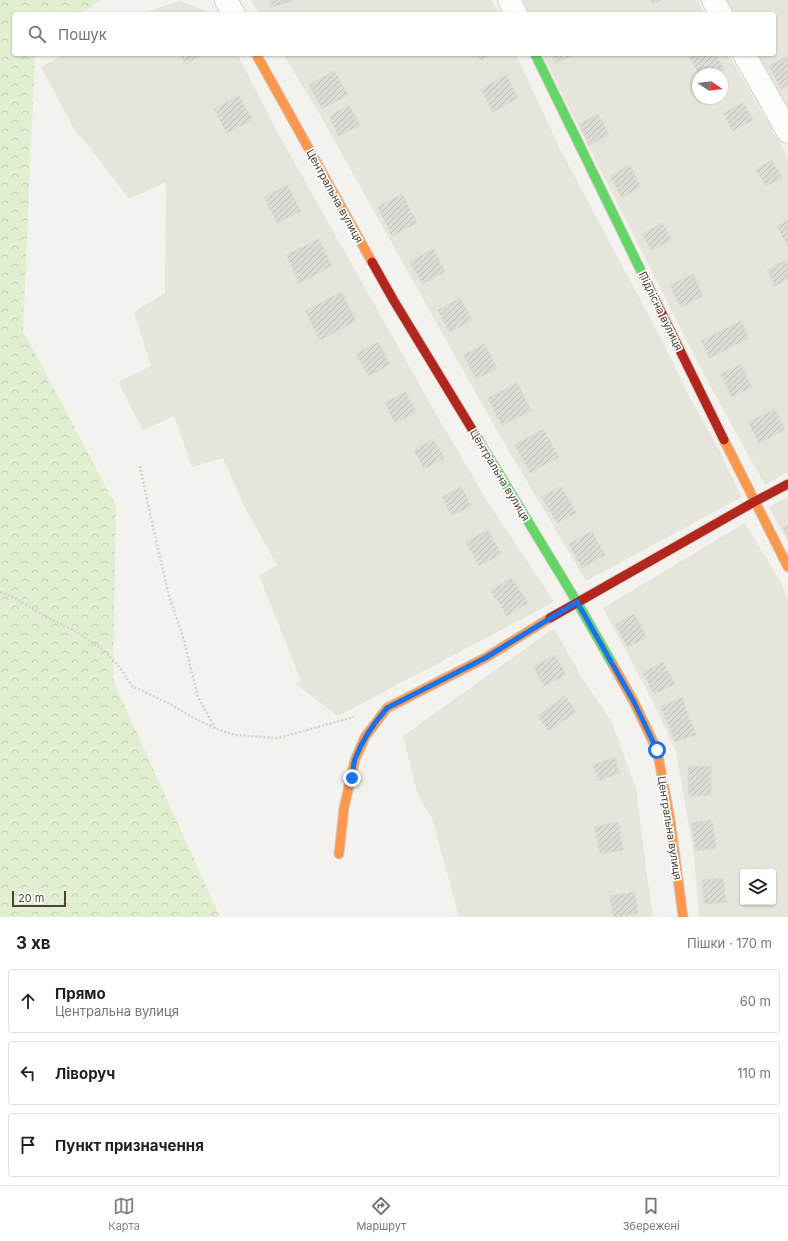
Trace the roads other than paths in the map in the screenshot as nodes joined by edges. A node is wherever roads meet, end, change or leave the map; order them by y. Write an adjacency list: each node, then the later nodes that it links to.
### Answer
1 (226, 0): 4 (street)
2 (509, 0): 5 (street)
3 (713, 0): 6 (street)
4 (233, 12)
5 (515, 12)
6 (720, 12)
7 (257, 56): 14 (street, Центральна вулиця)
8 (536, 56): 12 (street, Підлісна вулиця)
9 (745, 56): 10 (street)
10 (788, 132)
11 (788, 484): 12 (street)
12 (754, 502): 13 (street, Підлісна вулиця); 14 (street)
13 (788, 567)
14 (577, 602): 15 (street); 16 (street, Центральна вулиця)
15 (339, 854)
16 (683, 917)

